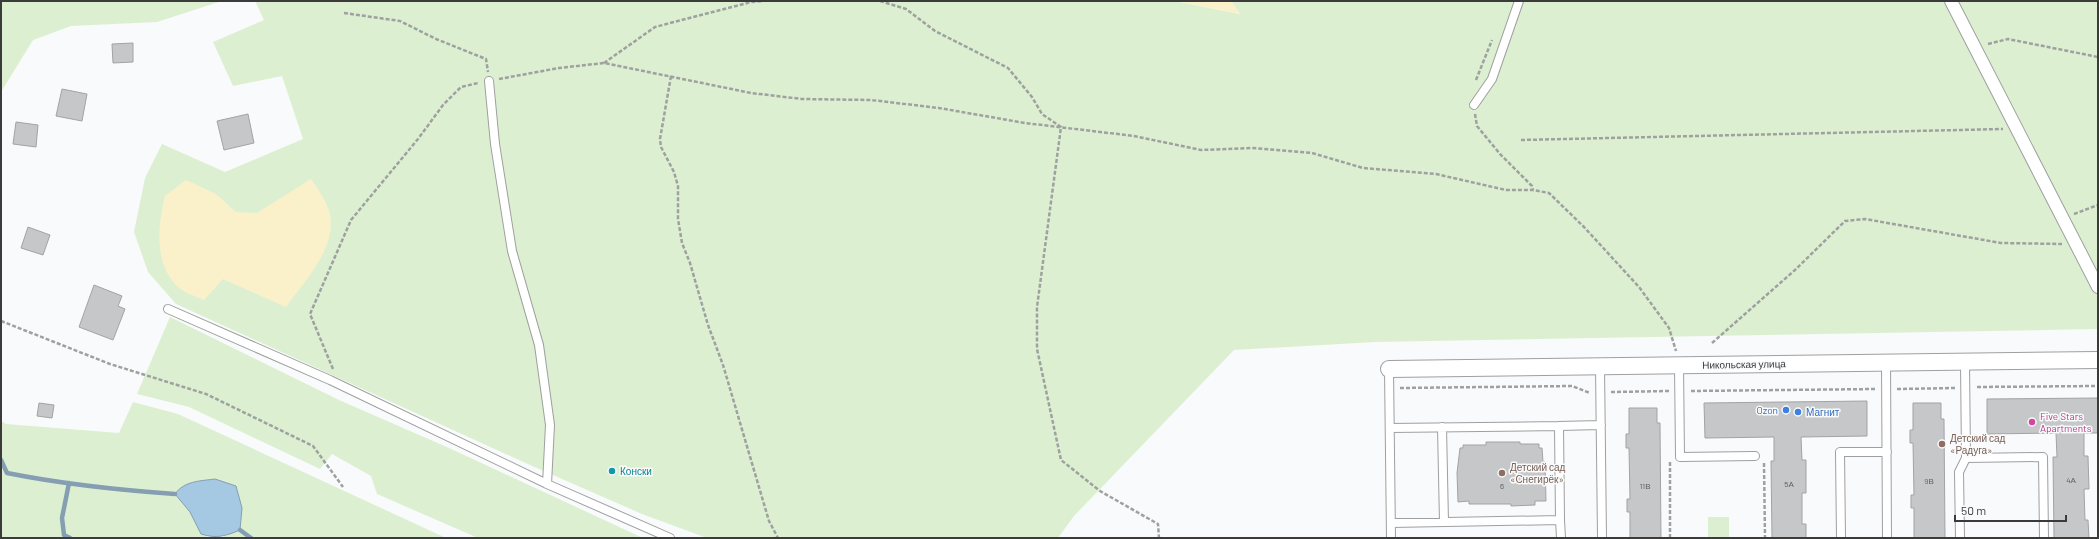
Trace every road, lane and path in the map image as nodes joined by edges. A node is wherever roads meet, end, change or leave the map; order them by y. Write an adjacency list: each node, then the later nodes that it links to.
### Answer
1 (763, 1): 9 (path)
2 (880, 1): 13 (path)
3 (1519, 1): 12 (lane)
4 (1951, 1): 7 (street)
5 (344, 13): 11 (path)
6 (1495, 33): 12 (path)
7 (1976, 48): 8 (path); 14 (street)
8 (2098, 57)
9 (604, 63): 10 (path); 11 (path)
10 (671, 76): 13 (path); 50 (path)
11 (489, 81): 30 (path); 44 (lane)
12 (1474, 105): 16 (path)
13 (1061, 126): 16 (path); 51 (path)
14 (2017, 128): 15 (path); 18 (street)
15 (1521, 140)
16 (1533, 190): 27 (path)
17 (2098, 205): 18 (path)
18 (2062, 218): 19 (street)
19 (2075, 244): 20 (street); 23 (path)
20 (2098, 287)
21 (168, 309): 30 (lane)
22 (1, 321): 45 (path)
23 (1712, 343)
24 (2098, 360): 26 (street, Никольская улица)
25 (1886, 362): 26 (street, Никольская улица); 27 (street, Никольская улица); 40 (lane)
26 (1965, 362): 42 (lane)
27 (1679, 365): 28 (street, Никольская улица); 32 (lane)
28 (1600, 366): 29 (street, Никольская улица); 34 (lane)
29 (1389, 369): 31 (lane)
30 (330, 380): 44 (lane)
31 (1390, 388): 34 (path); 39 (lane)
32 (1680, 391): 33 (path); 41 (lane)
33 (1669, 392): 34 (path); 35 (path)
34 (1601, 395): 36 (lane)
35 (1669, 399)
36 (1601, 425): 37 (lane); 54 (lane)
37 (1559, 426): 38 (lane); 46 (lane)
38 (1442, 427): 39 (lane); 47 (lane)
39 (1390, 428): 48 (lane)
40 (1886, 452): 57 (lane); 58 (lane)
41 (1755, 456): 56 (path)
42 (1966, 458): 59 (lane); 60 (lane)
43 (1670, 461): 55 (path)
44 (547, 484): 49 (lane)
45 (343, 487)
46 (1560, 520): 47 (lane); 53 (lane)
47 (1444, 522): 48 (lane)
48 (1391, 523): 52 (lane)
49 (670, 538)
50 (778, 538)
51 (1158, 538)
52 (1391, 538)
53 (1561, 538)
54 (1602, 538)
55 (1670, 538)
56 (1765, 538)
57 (1841, 538)
58 (1888, 538)
59 (1960, 538)
60 (2044, 538)

